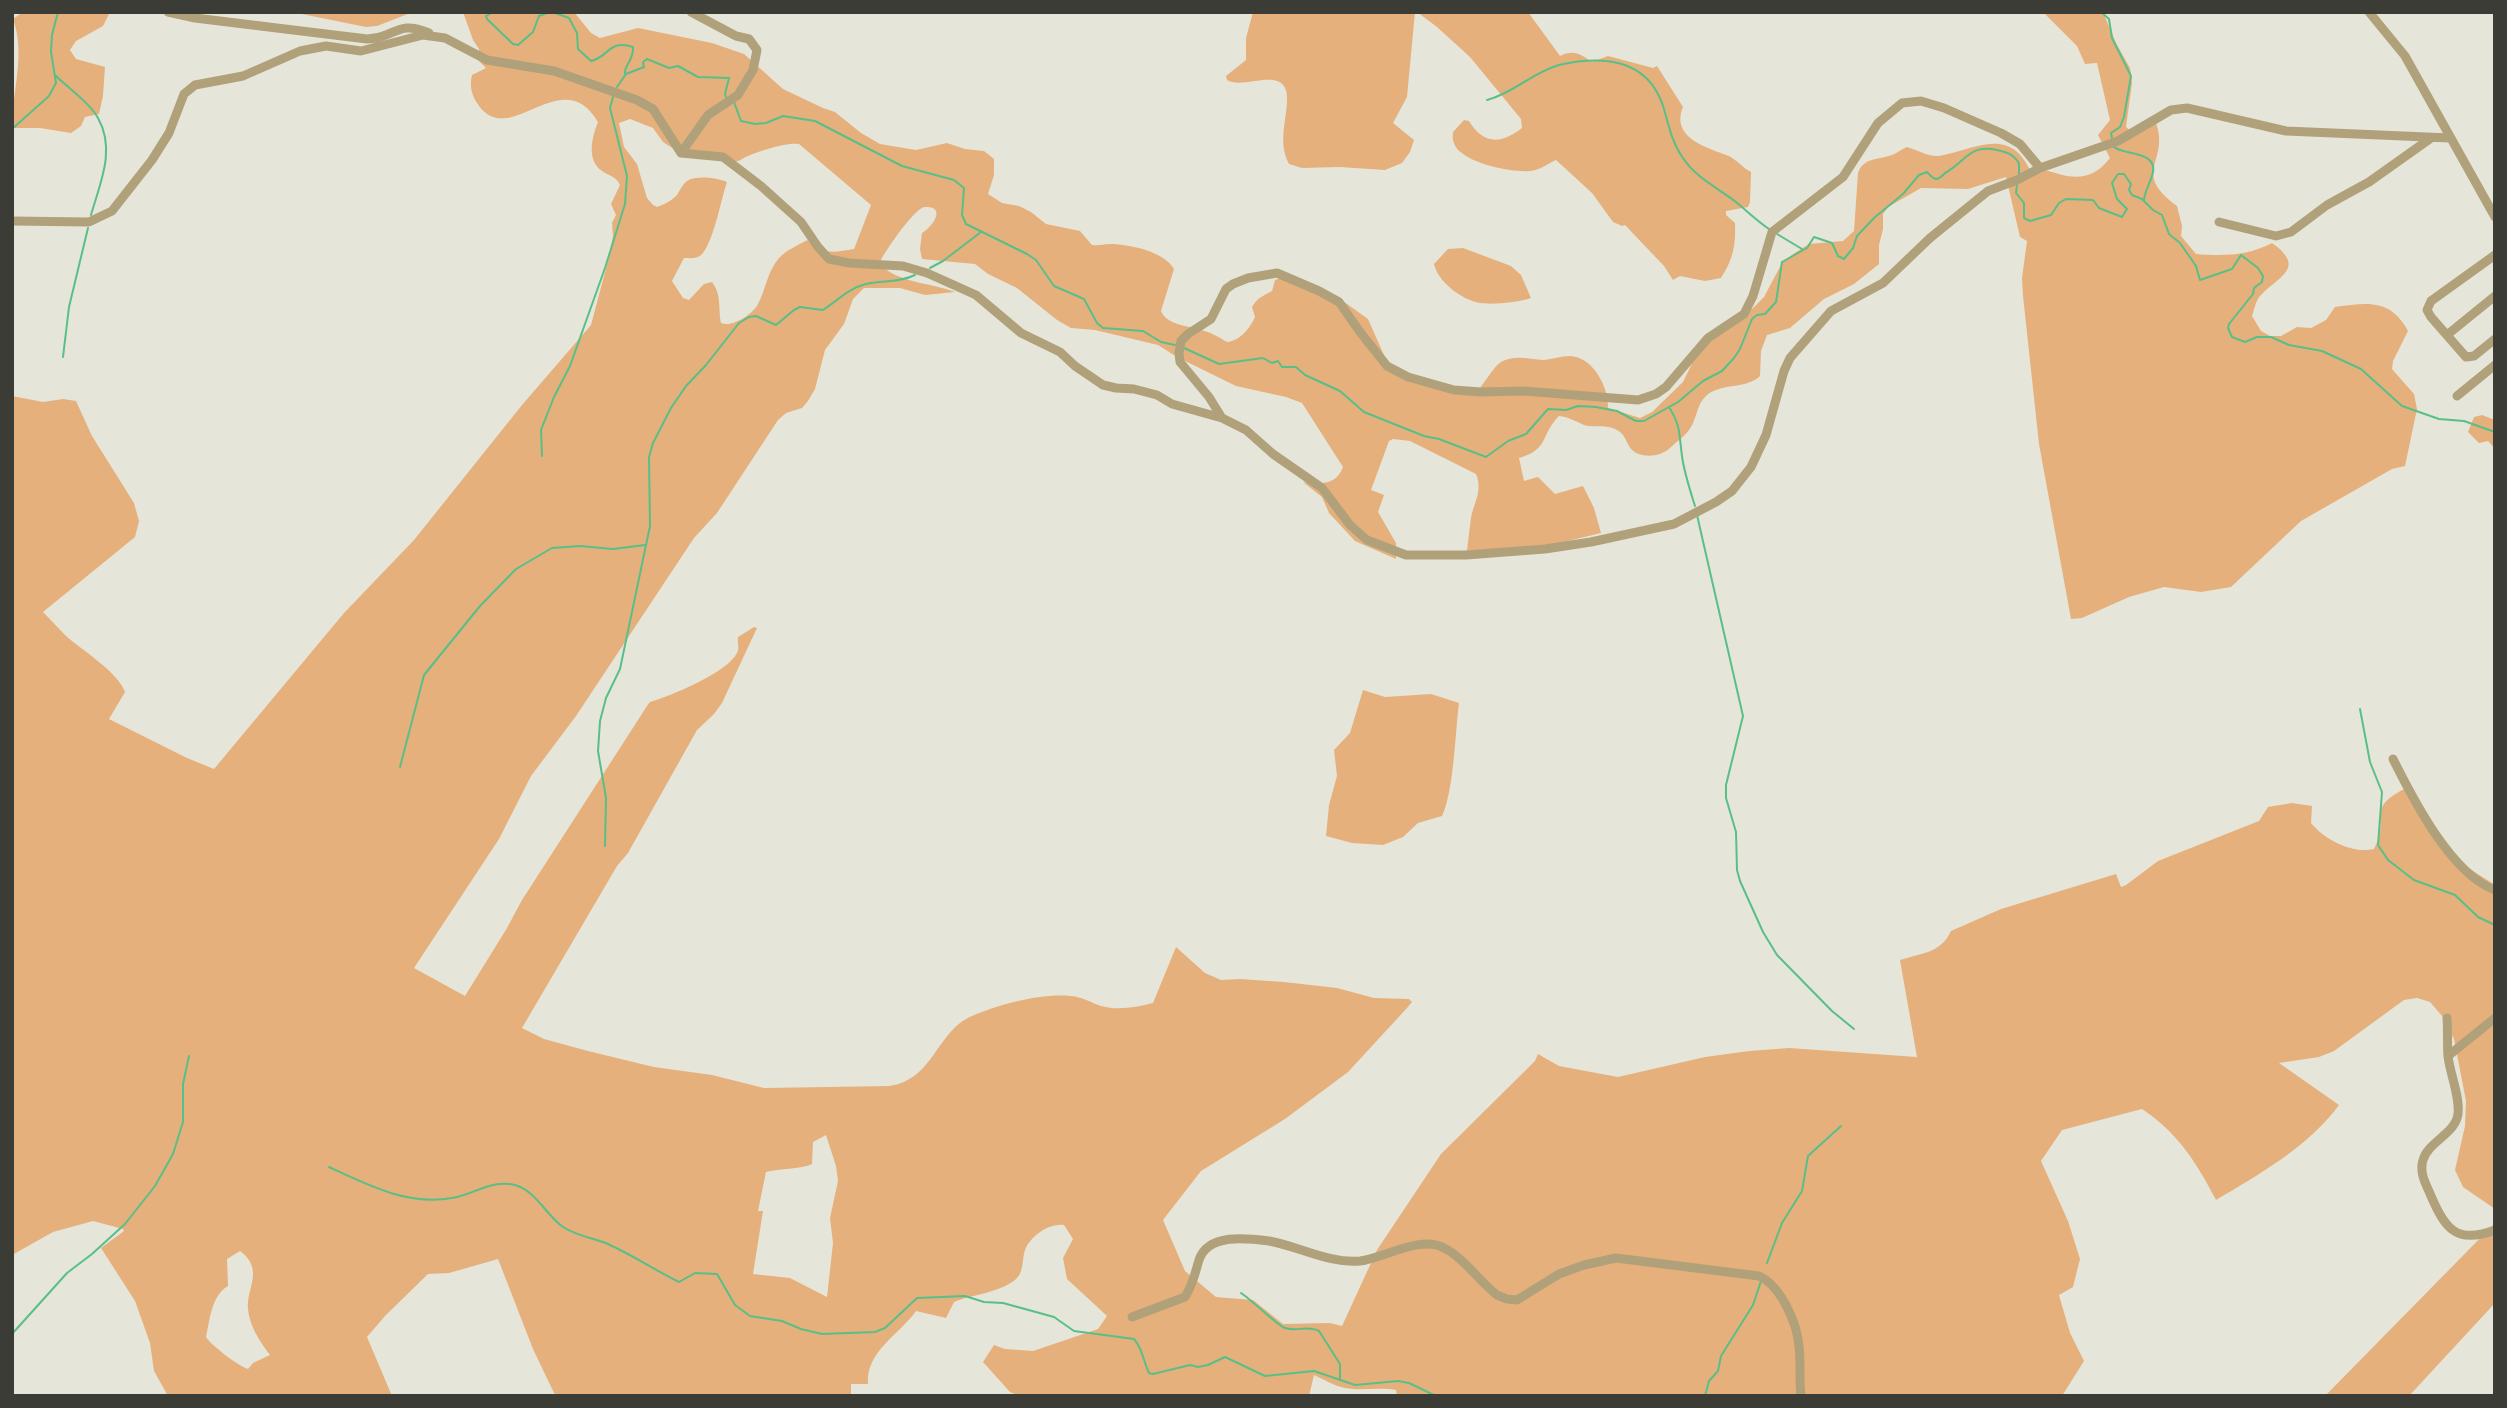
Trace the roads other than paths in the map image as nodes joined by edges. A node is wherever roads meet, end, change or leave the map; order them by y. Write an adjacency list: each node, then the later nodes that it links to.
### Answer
1 (168, 12): 4 (street)
2 (691, 12): 7 (street)
3 (2369, 12): 6 (street)
4 (434, 35): 7 (street); 10 (street)
5 (2431, 138): 6 (street); 8 (street); 11 (street)
6 (2450, 138): 9 (street)
7 (681, 153): 18 (street)
8 (2040, 168): 18 (street); 18 (street)
9 (2495, 217)
10 (12, 221)
11 (2219, 222)
12 (2495, 256): 14 (street)
13 (2495, 296): 14 (street)
14 (2447, 335): 15 (street)
15 (2495, 340)
16 (2495, 365): 17 (street)
17 (2458, 396)
18 (1222, 418)
19 (2393, 759): 20 (street)
20 (2495, 890)
21 (2447, 1018): 23 (street)
22 (2495, 1018): 23 (street)
23 (2448, 1056): 24 (street)
24 (2495, 1230)
25 (1132, 1317): 26 (street)
26 (1801, 1396)

